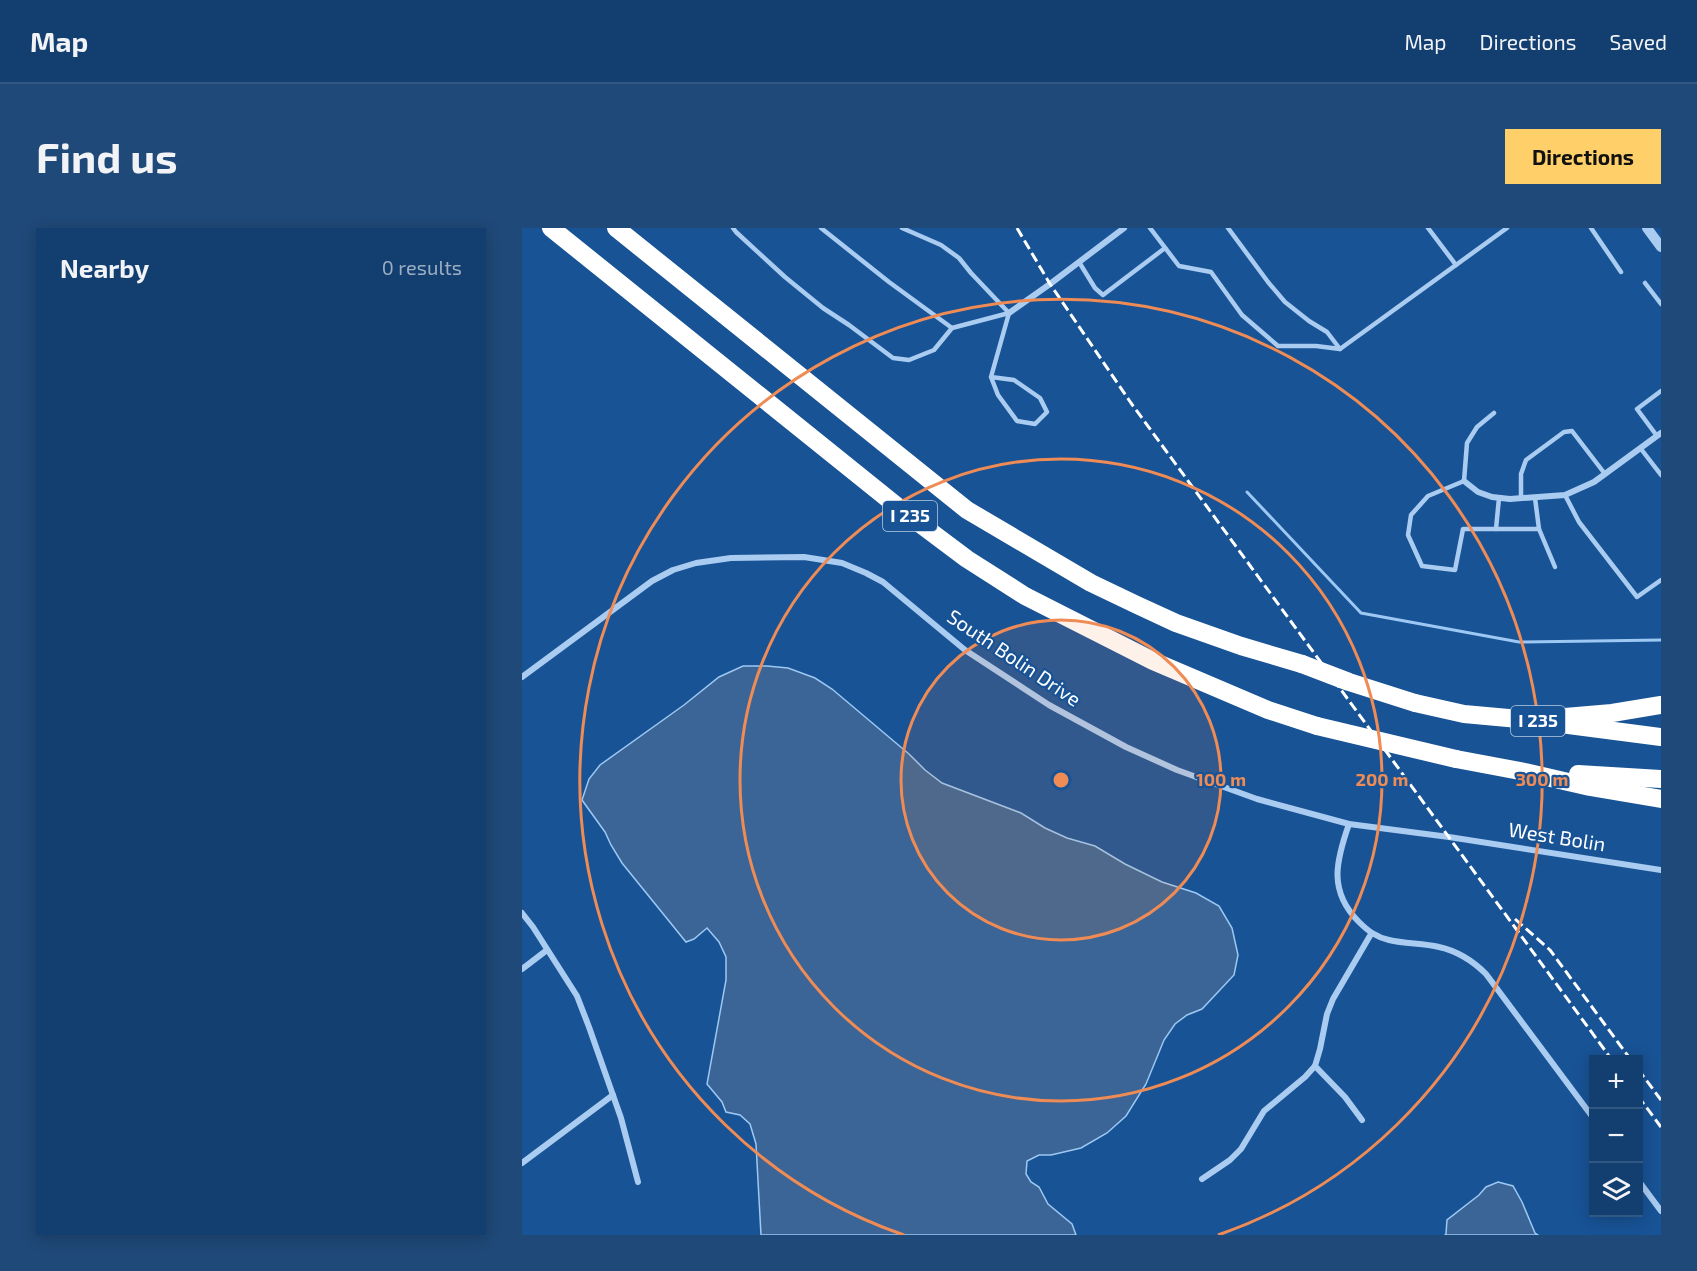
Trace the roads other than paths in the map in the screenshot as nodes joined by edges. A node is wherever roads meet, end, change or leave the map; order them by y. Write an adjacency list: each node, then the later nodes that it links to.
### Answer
1 (551, 228): 43 (highway, I 235, bridge)
2 (616, 228): 41 (highway, I 235, bridge)
3 (733, 228): 21 (lane)
4 (821, 228): 21 (lane)
5 (902, 228): 20 (lane)
6 (1124, 228): 15 (street)
7 (1150, 228): 14 (lane)
8 (1228, 228): 22 (lane)
9 (1428, 228): 16 (lane)
10 (1507, 228): 16 (lane)
11 (1591, 228): 17 (lane)
12 (1647, 228): 13 (street)
13 (1659, 242)
14 (1165, 248): 15 (lane); 22 (lane)
15 (1079, 262): 20 (street)
16 (1456, 265): 22 (lane)
17 (1621, 272)
18 (1646, 283): 19 (lane)
19 (1661, 304)
20 (1009, 313): 21 (lane); 23 (lane)
21 (952, 328)
22 (1340, 349)
23 (991, 377): 23 (lane)
24 (1661, 391): 26 (lane)
25 (1494, 413): 30 (lane)
26 (1659, 435): 27 (street)
27 (1641, 449): 28 (street); 29 (lane)
28 (1605, 474): 31 (street); 33 (lane)
29 (1661, 475)
30 (1464, 480): 32 (street); 35 (lane)
31 (1565, 495): 34 (street); 38 (lane)
32 (1499, 498): 33 (street); 35 (lane)
33 (1521, 498): 34 (street)
34 (1535, 498): 36 (lane)
35 (1496, 529): 36 (lane)
36 (1539, 529): 37 (lane)
37 (1555, 567)
38 (1661, 579)
39 (522, 676): 46 (street, South Bolin Drive)
40 (1661, 705): 41 (highway)
41 (1530, 720): 42 (highway, I 235)
42 (1661, 737)
43 (1525, 772): 44 (highway, I 235); 45 (highway)
44 (1661, 779)
45 (1661, 799)
46 (1349, 824): 47 (street, South Bolin Drive); 50 (street)
47 (1449, 837): 48 (street, West Bolin)
48 (1661, 870)
49 (522, 913): 51 (street)
50 (1371, 934): 53 (street); 55 (street)
51 (547, 951): 52 (street); 54 (street)
52 (522, 969)
53 (1315, 1066): 56 (street); 58 (street)
54 (613, 1095): 57 (street); 59 (street)
55 (1589, 1114)
56 (1362, 1120)
57 (522, 1163)
58 (1202, 1179)
59 (638, 1182)
60 (1643, 1187): 61 (street)
61 (1661, 1211)

